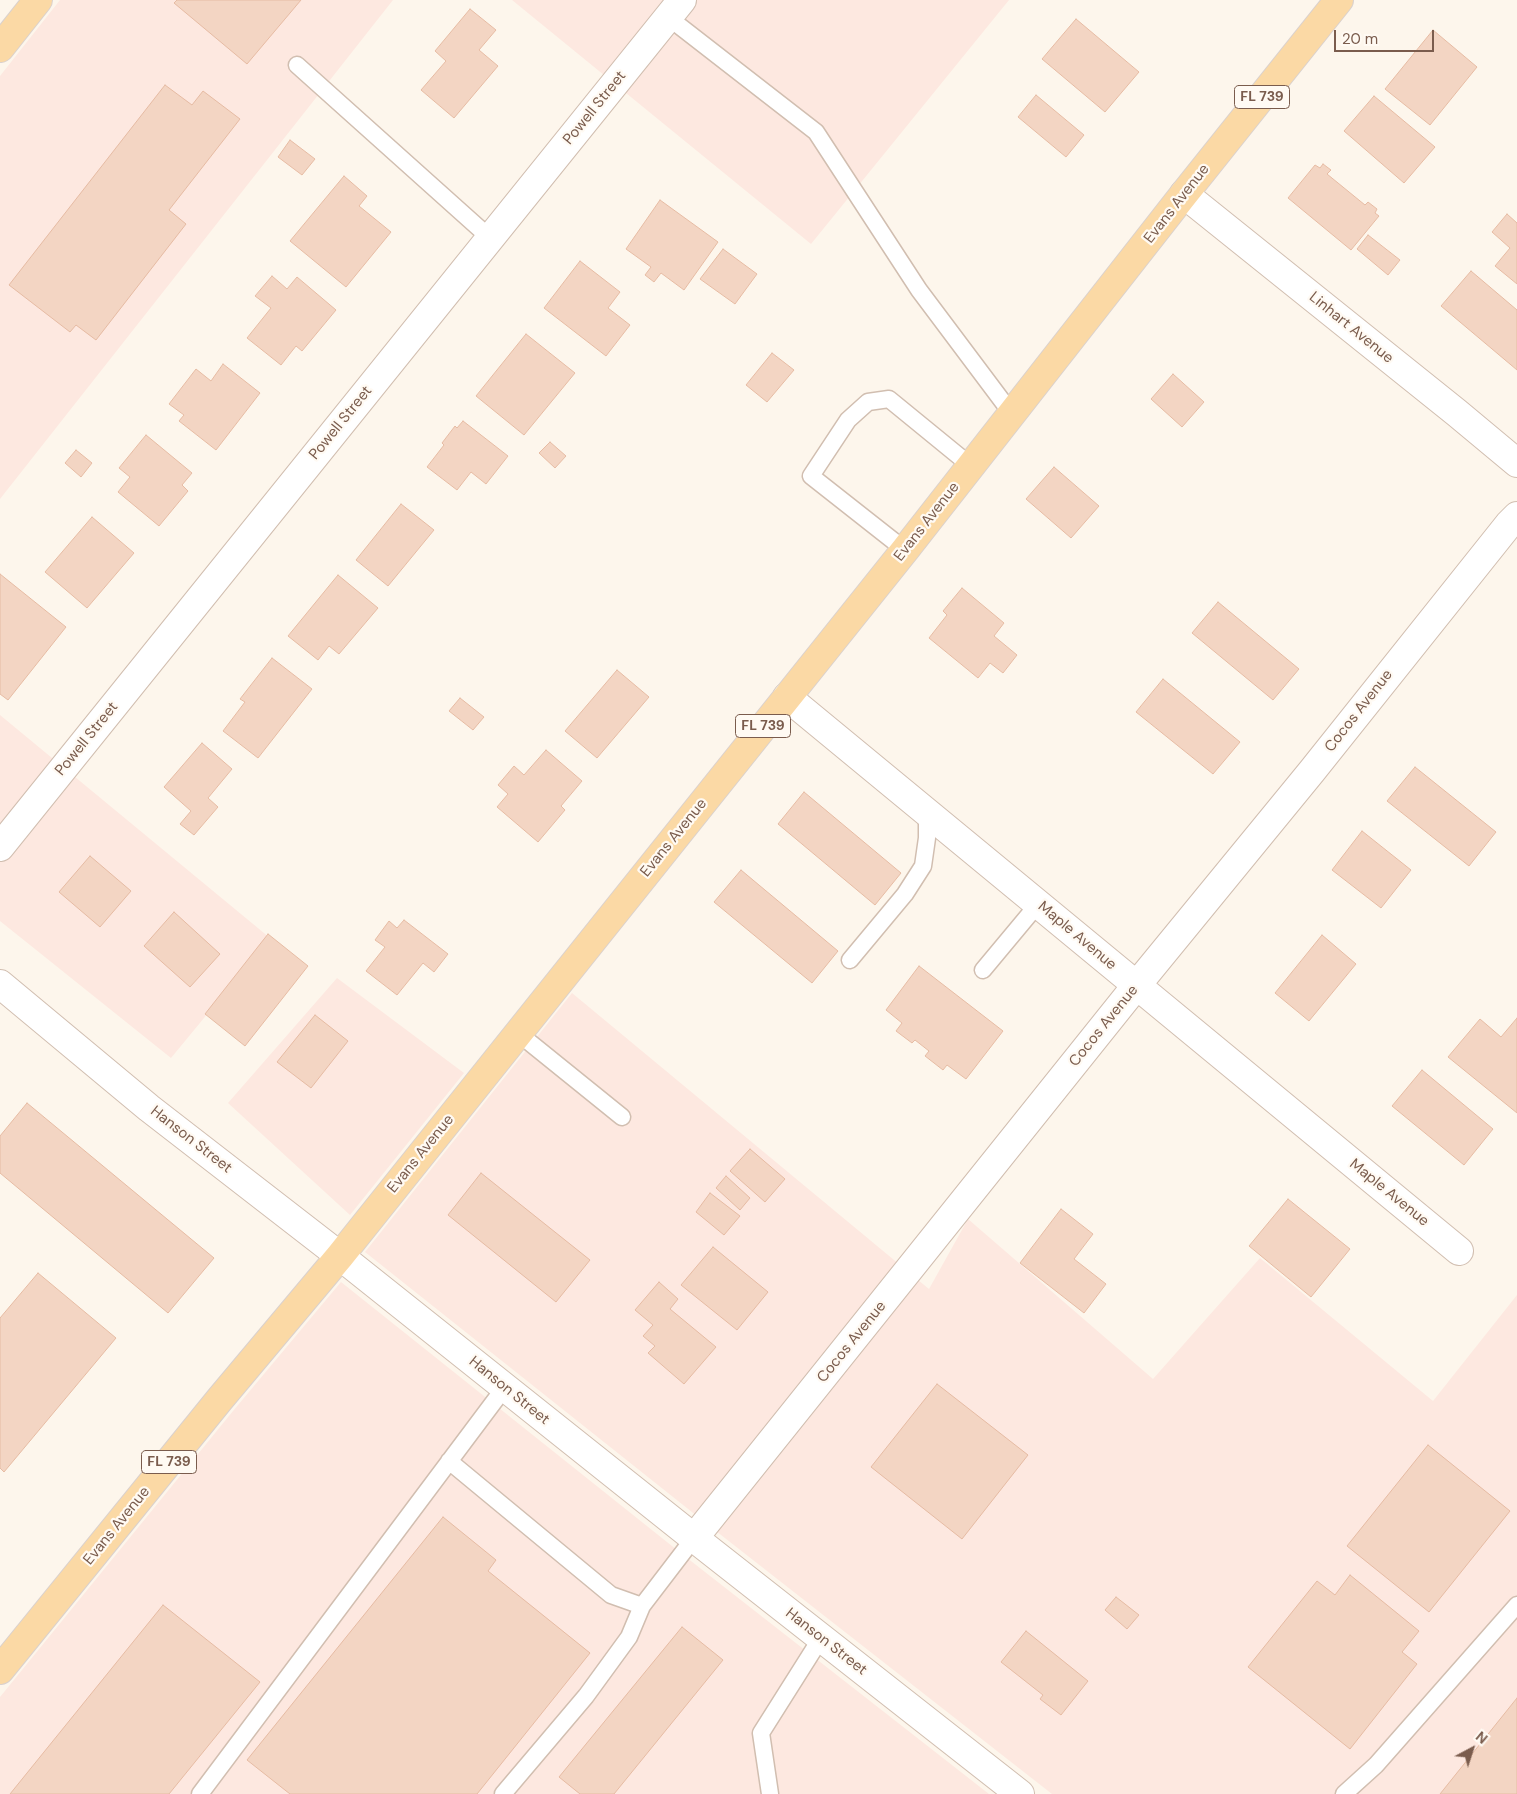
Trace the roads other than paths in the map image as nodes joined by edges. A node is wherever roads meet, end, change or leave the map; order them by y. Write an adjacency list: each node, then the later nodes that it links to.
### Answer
1 (38, 0): 4 (main road)
2 (1339, 0): 6 (main road, Evans Avenue / FL 739)
3 (675, 9): 7 (street, Powell Street); 8 (lane)
4 (0, 48)
5 (297, 65): 7 (lane)
6 (1184, 194): 8 (main road, Evans Avenue / FL 739); 9 (street, Linhart Avenue)
7 (490, 238): 15 (street, Powell Street)
8 (1012, 414): 10 (main road, Evans Avenue / FL 739)
9 (1517, 463)
10 (972, 466): 12 (main road, Evans Avenue / FL 739); 12 (lane)
11 (1517, 516): 20 (street, Cocos Avenue)
12 (905, 550): 13 (main road, Evans Avenue / FL 739)
13 (787, 697): 14 (street, Maple Avenue); 21 (main road, Evans Avenue / FL 739)
14 (927, 812): 16 (street, Maple Avenue); 17 (lane)
15 (0, 847)
16 (1038, 904): 18 (lane); 20 (street, Maple Avenue)
17 (850, 960)
18 (983, 970)
19 (0, 984): 24 (street, Hanson Street)
20 (1136, 986): 23 (street, Maple Avenue); 27 (street, Cocos Avenue)
21 (518, 1033): 22 (lane); 24 (main road, Evans Avenue / FL 739)
22 (622, 1116)
23 (1460, 1251)
24 (340, 1256): 25 (street, Hanson Street); 31 (main road, Evans Avenue / FL 739)
25 (505, 1387): 26 (lane); 27 (street, Hanson Street)
26 (449, 1461): 29 (lane); 32 (lane)
27 (694, 1538): 29 (lane); 30 (street, Hanson Street)
28 (1517, 1605): 36 (lane)
29 (642, 1606): 33 (lane)
30 (821, 1638): 34 (lane); 35 (street, Hanson Street)
31 (0, 1670)
32 (200, 1794)
33 (503, 1794)
34 (770, 1794)
35 (1020, 1794)
36 (1344, 1794)

